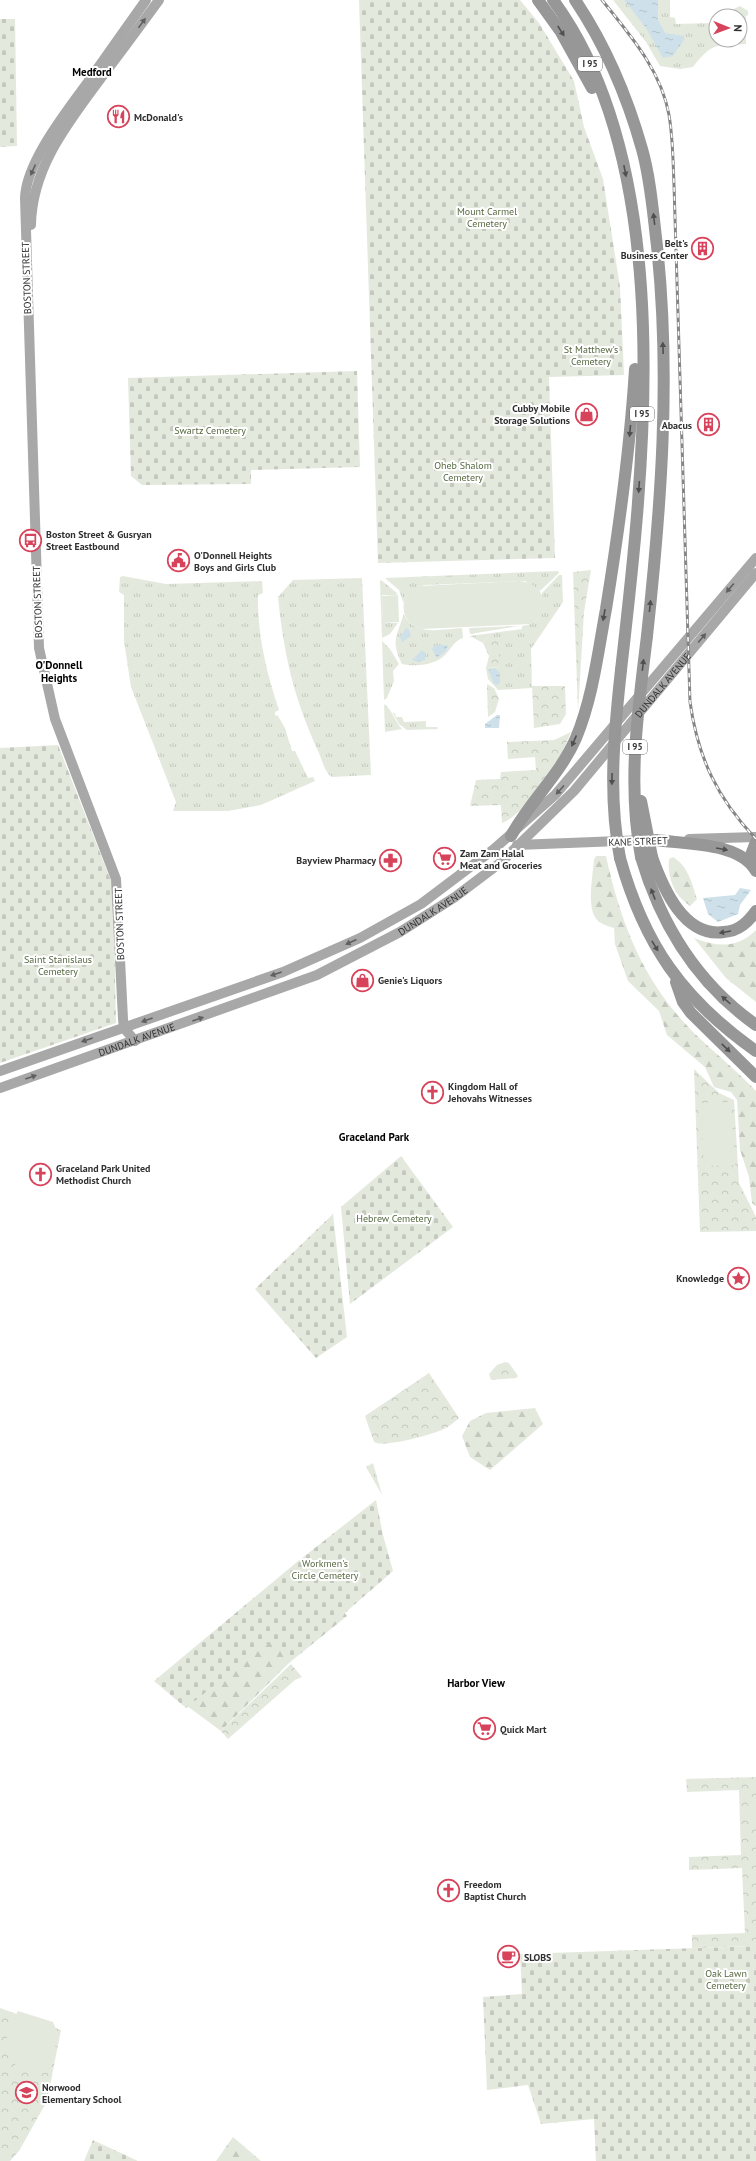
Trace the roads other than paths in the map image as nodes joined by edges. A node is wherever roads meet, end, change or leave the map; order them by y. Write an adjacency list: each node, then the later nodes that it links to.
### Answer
1 (146, 0): 9 (main road)
2 (159, 0): 9 (main road, one-way to 2)
3 (538, 0): 8 (highway, one-way to 8)
4 (553, 0): 8 (highway, I 95)
5 (575, 0): 7 (highway, I 95)
6 (585, 0): 7 (highway)
7 (630, 111): 18 (highway, I 95, one-way to 7, bridge)
8 (616, 133): 10 (highway, I 95, one-way to 10)
9 (47, 150): 24 (main road, BOSTON STREET)
10 (639, 280): 13 (highway, one-way to 13); 22 (highway, I 95, one-way to 22, bridge)
11 (756, 558): 13 (main road, DUNDALK AVENUE, one-way to 13)
12 (756, 574): 17 (main road, DUNDALK AVENUE, one-way to 12)
13 (511, 836): 20 (main road, DUNDALK AVENUE)
14 (756, 837): 15 (main road, KANE STREET)
15 (656, 840): 17 (main road, KANE STREET); 19 (highway, one-way to 19)
16 (756, 842): 19 (highway)
17 (520, 844): 20 (main road); 25 (main road, DUNDALK AVENUE, one-way to 17)
18 (647, 857): 21 (highway, one-way to 18); 23 (highway, I 95, one-way to 18)
19 (755, 869)
20 (421, 904): 24 (main road, DUNDALK AVENUE, one-way to 24)
21 (756, 911)
22 (672, 971): 26 (highway, I 95); 28 (highway, one-way to 28)
23 (756, 1025)
24 (127, 1027): 25 (main road); 27 (main road, DUNDALK AVENUE, one-way to 27)
25 (135, 1040): 29 (main road, DUNDALK AVENUE, one-way to 25)
26 (756, 1051)
27 (0, 1071)
28 (756, 1077)
29 (0, 1088)

